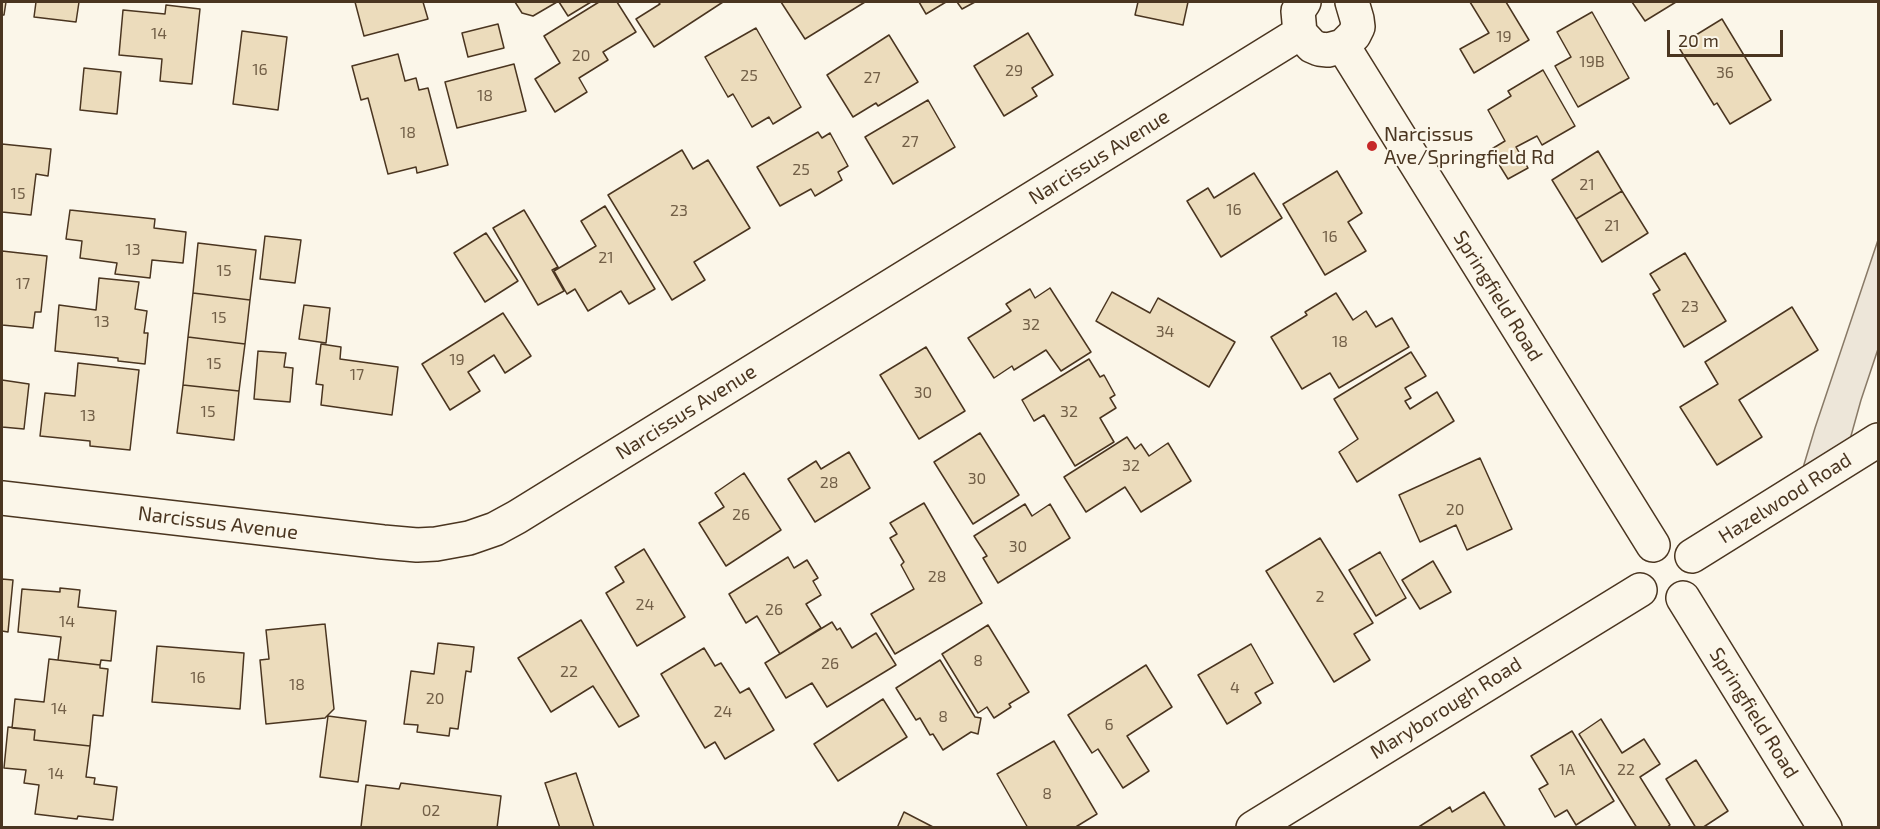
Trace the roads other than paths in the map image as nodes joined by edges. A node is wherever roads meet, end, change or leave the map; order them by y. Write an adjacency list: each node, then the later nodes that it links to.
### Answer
1 (1352, 2): 3 (street)
2 (1302, 17): 3 (street); 5 (street, Narcissus Avenue)
3 (1343, 46): 6 (street, Springfield Road)
4 (1878, 440): 7 (street, Hazelwood Road)
5 (2, 498)
6 (1653, 545): 7 (street); 8 (street)
7 (1692, 556): 9 (street)
8 (1640, 590): 9 (street); 10 (street, Maryborough Road)
9 (1683, 598): 11 (street, Springfield Road)
10 (1253, 828)
11 (1825, 828)

